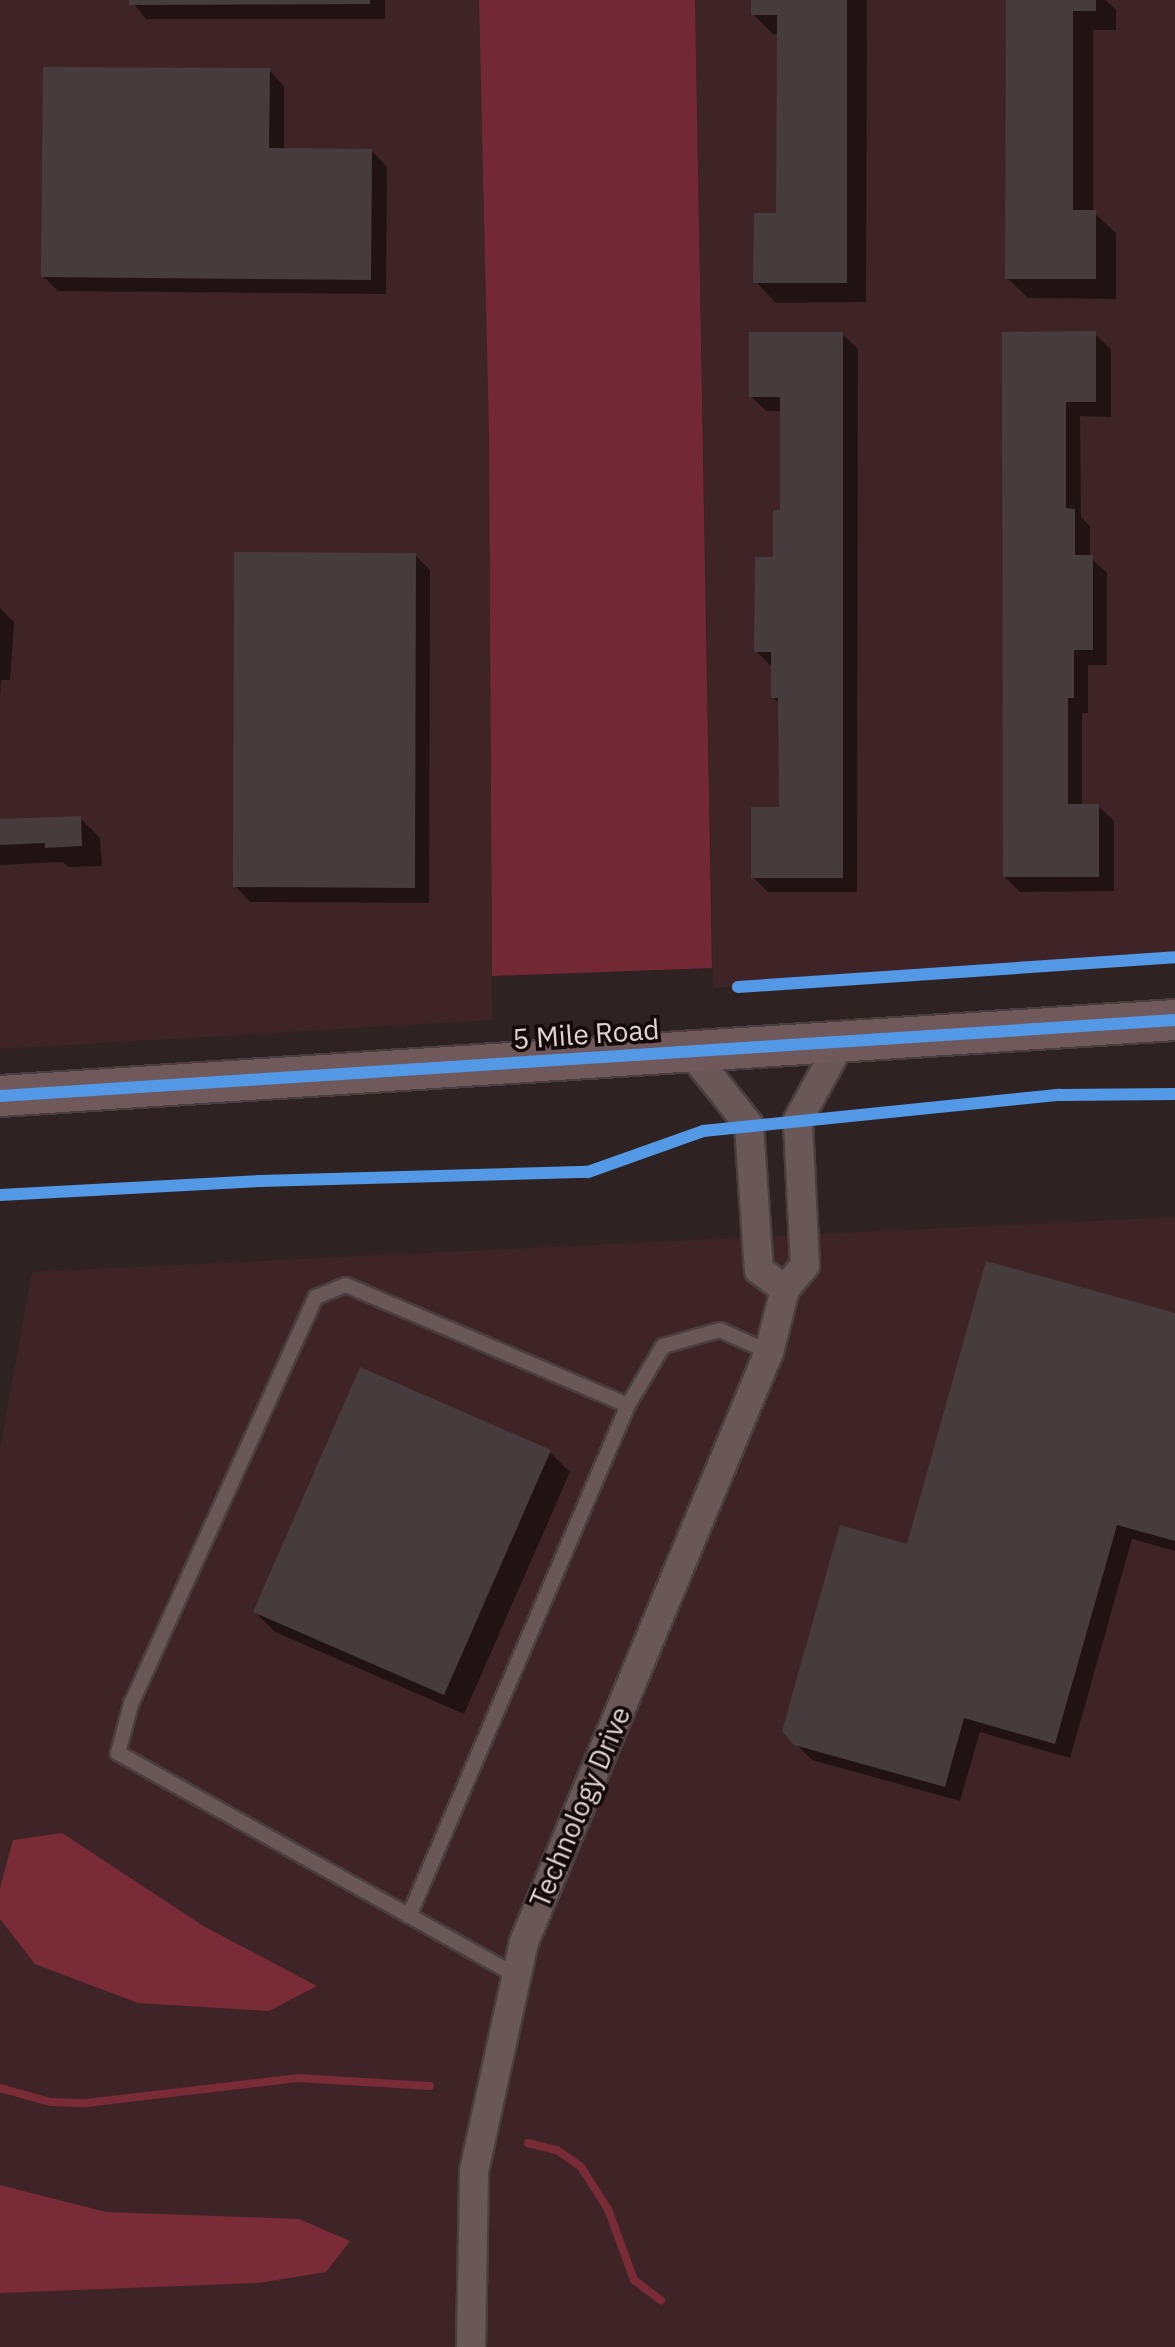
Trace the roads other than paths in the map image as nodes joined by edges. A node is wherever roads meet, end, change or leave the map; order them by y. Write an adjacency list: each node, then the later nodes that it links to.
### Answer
1 (1175, 1020): 2 (street, 5 Mile Road)
2 (841, 1042): 3 (street, 5 Mile Road); 5 (street, Technology Drive)
3 (691, 1052): 4 (street, 5 Mile Road); 5 (street)
4 (0, 1096)
5 (785, 1289): 6 (street, Technology Drive)
6 (769, 1352): 7 (lane); 9 (street, Technology Drive)
7 (628, 1405): 8 (lane); 8 (lane)
8 (409, 1916): 9 (lane)
9 (517, 1976): 10 (street, Technology Drive)
10 (471, 2347)

